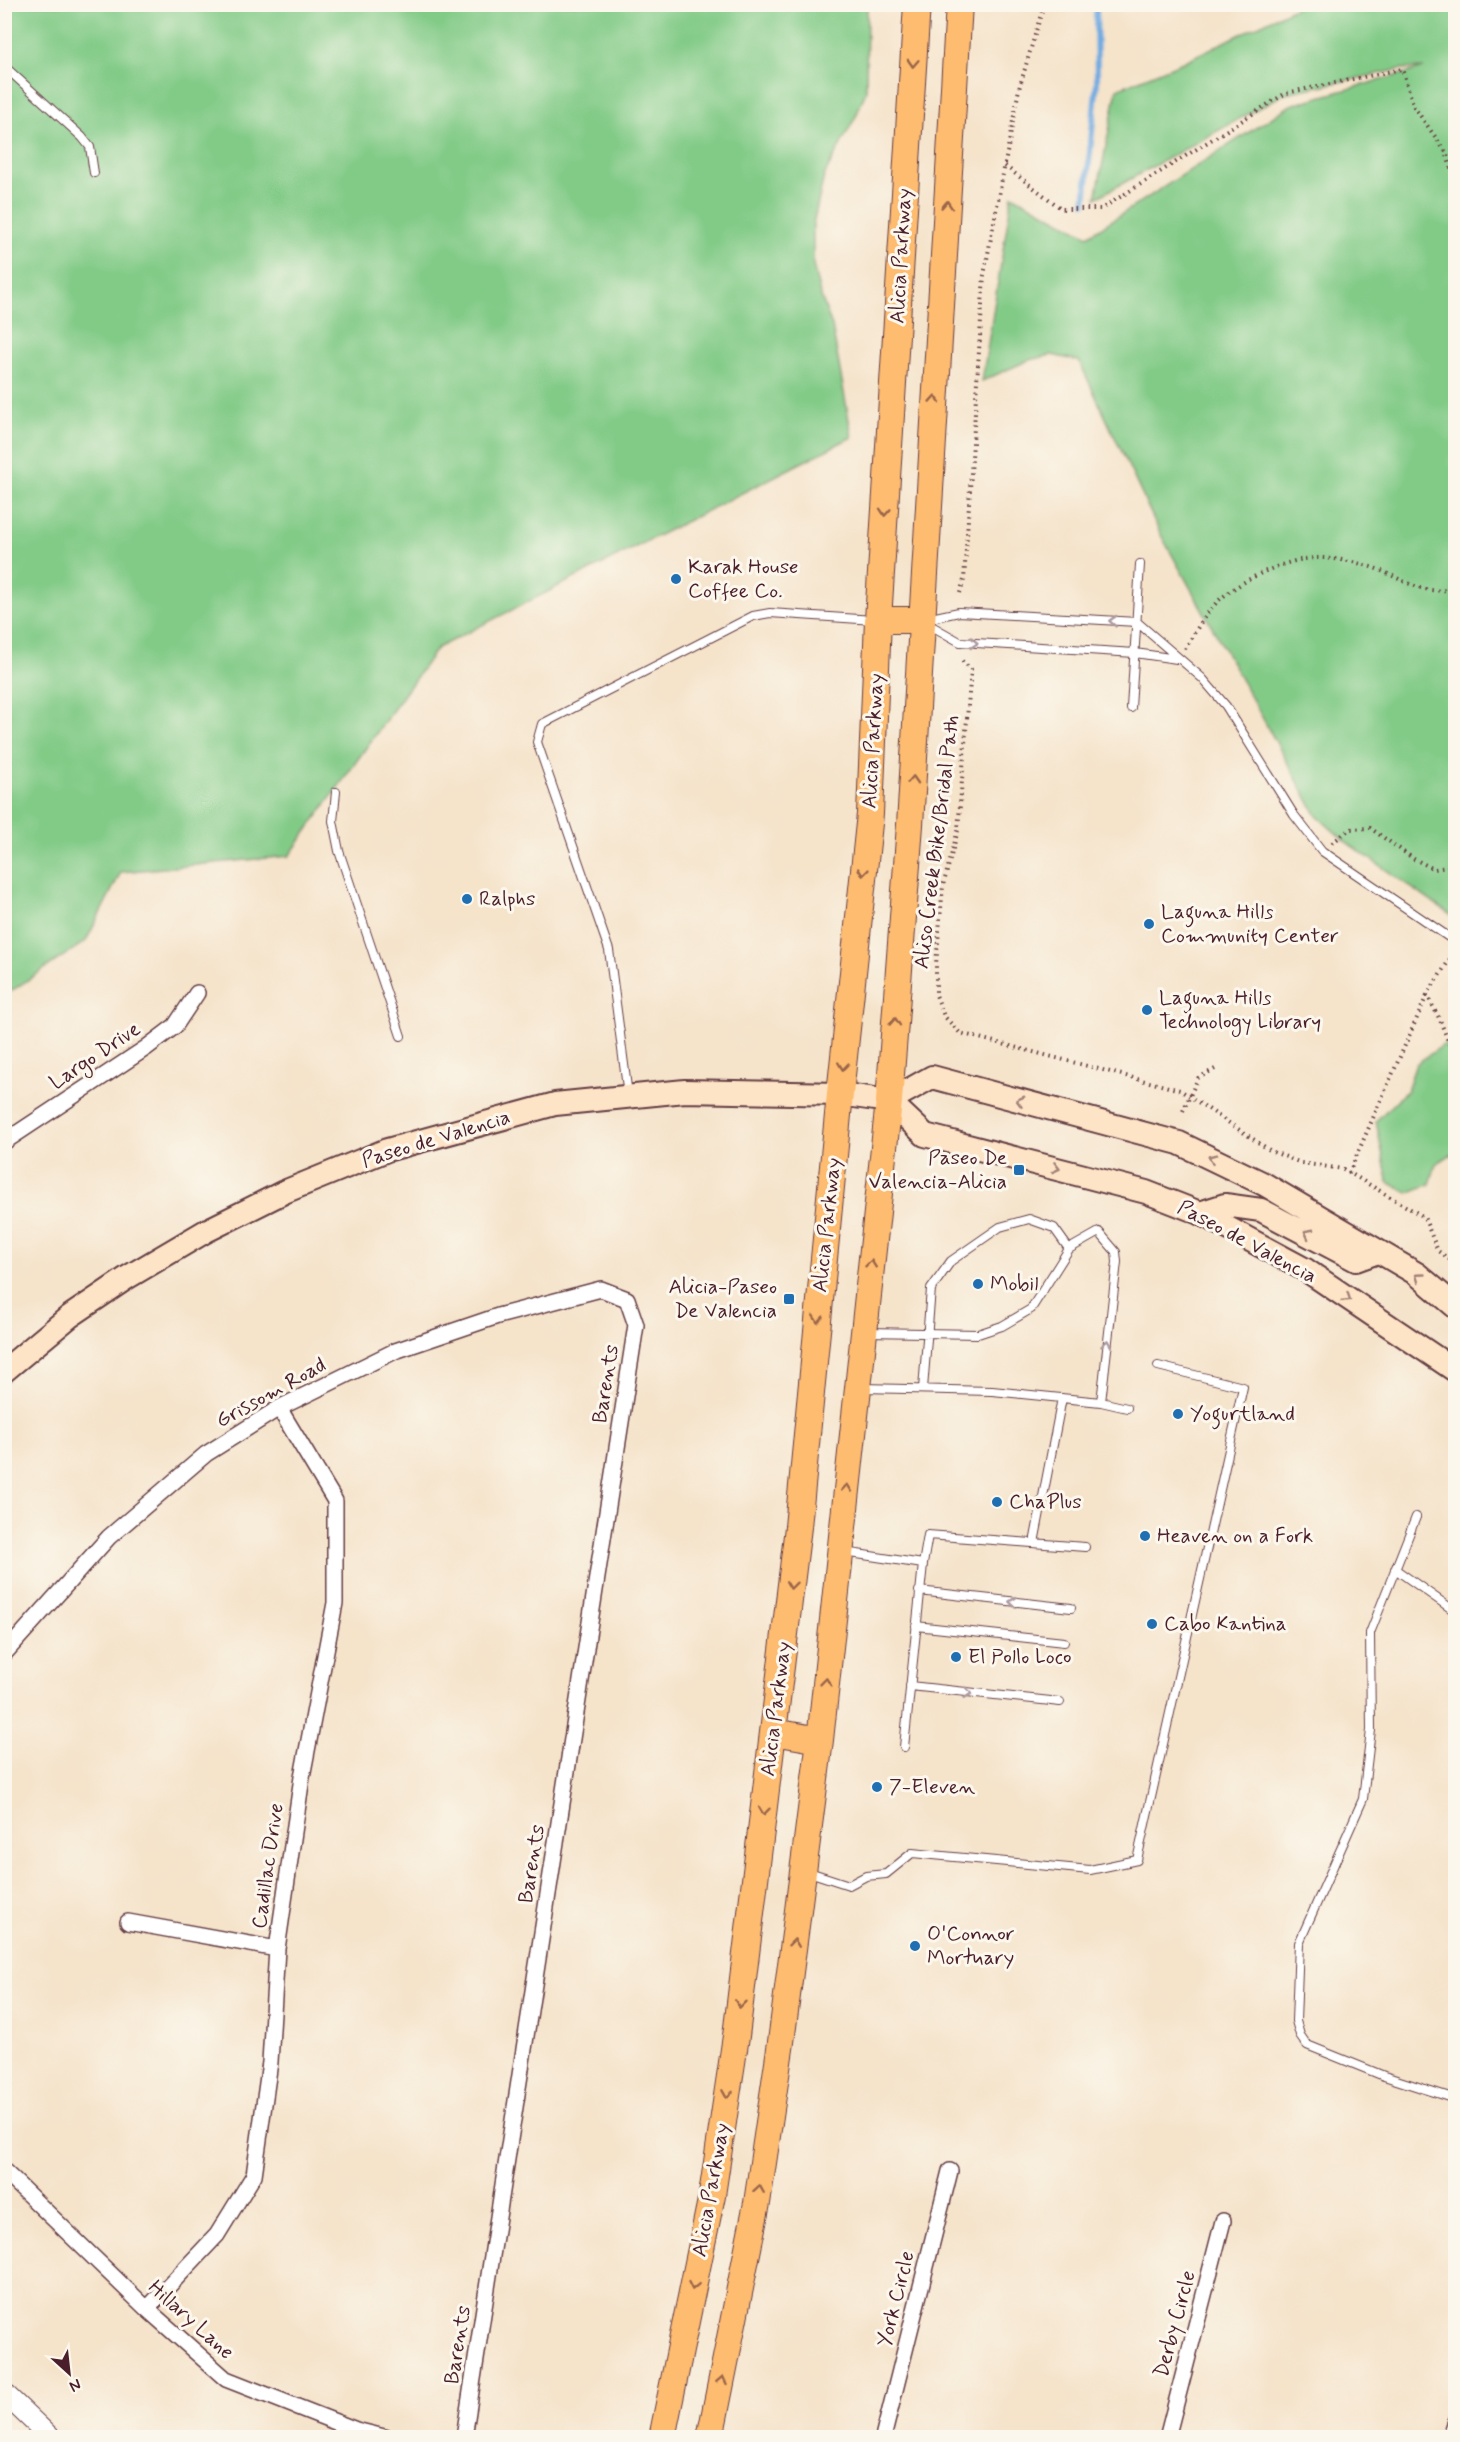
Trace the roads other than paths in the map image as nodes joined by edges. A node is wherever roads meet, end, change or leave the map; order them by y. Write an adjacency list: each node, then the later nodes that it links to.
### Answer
1 (917, 4): 6 (main road, Alicia Parkway, one-way to 6)
2 (959, 4): 7 (main road, Alicia Parkway, one-way to 2)
3 (4, 66): 4 (lane)
4 (94, 173)
5 (1140, 564): 8 (lane)
6 (878, 620): 7 (main road); 16 (main road, Alicia Parkway, one-way to 16); 17 (lane)
7 (921, 620): 8 (lane, one-way to 7); 9 (lane, one-way to 9); 18 (main road, Alicia Parkway, one-way to 7)
8 (1137, 622): 9 (lane); 10 (lane)
9 (1135, 653): 10 (lane); 11 (lane)
10 (1178, 659): 13 (lane)
11 (1131, 708)
12 (336, 792): 15 (lane)
13 (1455, 942)
14 (197, 993): 19 (street, Largo Drive)
15 (402, 1036)
16 (840, 1094): 17 (main road, Paseo de Valencia); 18 (main road, Paseo de Valencia); 50 (main road, Alicia Parkway, one-way to 50)
17 (628, 1096): 28 (main road, Paseo de Valencia)
18 (889, 1101): 20 (main road, Paseo de Valencia, one-way to 20); 22 (main road, one-way to 18); 25 (main road, Alicia Parkway, one-way to 18)
19 (4, 1142)
20 (1200, 1213): 22 (main road, one-way to 20); 29 (main road, Paseo de Valencia, one-way to 29)
21 (1069, 1249): 26 (lane); 26 (lane); 33 (lane, one-way to 21)
22 (1378, 1252): 24 (main road, one-way to 22)
23 (627, 1299): 34 (street, Grissom Road); 66 (street, Barents)
24 (1455, 1306)
25 (864, 1332): 26 (lane); 30 (main road, Alicia Parkway)
26 (928, 1335): 31 (lane)
27 (1158, 1366): 53 (lane)
28 (4, 1371)
29 (1455, 1371)
30 (858, 1388): 31 (lane); 39 (main road, Alicia Parkway, one-way to 30)
31 (923, 1389): 32 (lane)
32 (1062, 1398): 33 (lane); 37 (lane)
33 (1101, 1402): 35 (lane)
34 (279, 1408): 47 (street, Grissom Road); 55 (street, Cadillac Drive)
35 (1127, 1408)
36 (1416, 1517): 41 (lane)
37 (1034, 1543): 38 (lane); 40 (lane)
38 (1085, 1547)
39 (840, 1552): 40 (lane); 51 (main road, Alicia Parkway, one-way to 39)
40 (923, 1564): 42 (lane)
41 (1395, 1569): 44 (lane); 56 (lane)
42 (919, 1591): 43 (lane, one-way to 42); 45 (lane)
43 (1071, 1608)
44 (1455, 1612)
45 (916, 1626): 46 (lane); 48 (lane)
46 (1064, 1642)
47 (4, 1654)
48 (910, 1686): 49 (lane, one-way to 49); 52 (lane)
49 (1060, 1702)
50 (774, 1732): 51 (main road); 67 (main road, Alicia Parkway, one-way to 67)
51 (820, 1740): 53 (main road, Alicia Parkway)
52 (904, 1747)
53 (804, 1870): 68 (main road, Alicia Parkway, one-way to 53)
54 (128, 1922): 55 (street)
55 (277, 1949): 60 (street, Cadillac Drive)
56 (1455, 2099)
57 (4, 2171): 60 (street, Hillary Lane)
58 (950, 2171): 69 (street, York Circle)
59 (1223, 2221): 70 (street, Derby Circle)
60 (147, 2309): 63 (street, Hillary Lane)
61 (4, 2393): 64 (street)
62 (1455, 2421): 71 (street)
63 (354, 2434): 65 (street, Hillary Lane)
64 (51, 2438)
65 (388, 2438)
66 (464, 2438)
67 (662, 2438)
68 (710, 2438)
69 (883, 2438)
70 (1167, 2438)
71 (1450, 2438)

